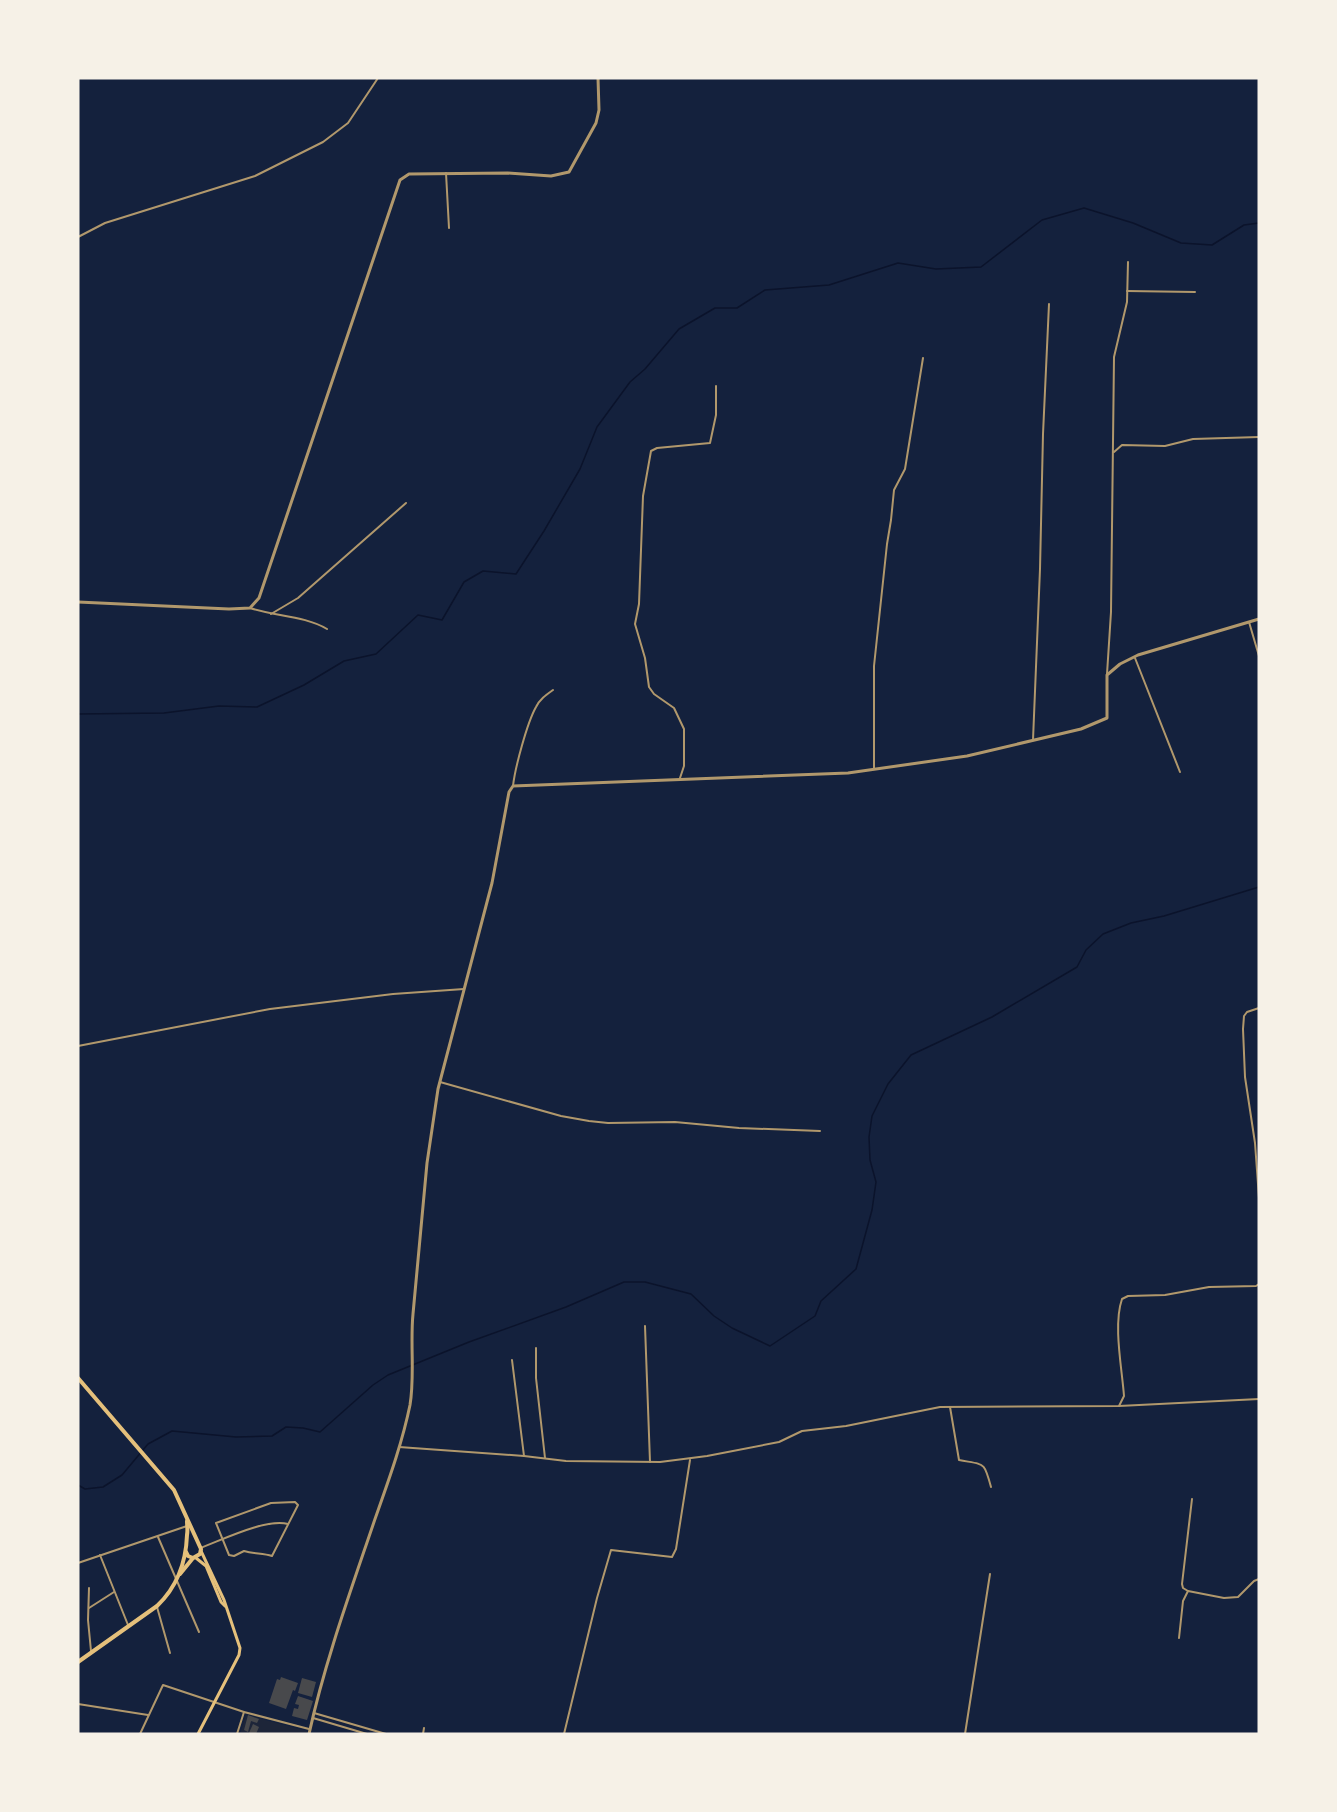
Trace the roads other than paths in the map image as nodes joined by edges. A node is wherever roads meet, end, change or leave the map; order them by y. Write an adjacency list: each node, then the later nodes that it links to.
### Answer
1 (378, 78): 5 (street)
2 (598, 78): 3 (street)
3 (446, 173): 4 (street); 16 (street)
4 (448, 228)
5 (78, 237)
6 (1128, 262): 7 (street)
7 (1127, 291): 8 (street); 13 (street)
8 (1196, 292)
9 (1049, 304): 25 (street)
10 (923, 358): 26 (street)
11 (716, 386): 28 (street)
12 (1259, 437): 13 (street)
13 (1114, 452): 23 (street)
14 (406, 503): 17 (street)
15 (78, 602): 16 (street)
16 (250, 608): 17 (street)
17 (271, 614): 20 (street)
18 (1259, 620): 19 (street)
19 (1249, 622): 21 (street); 22 (street)
20 (327, 629)
21 (1135, 656): 23 (street); 27 (street)
22 (1259, 656)
23 (1107, 675): 25 (street)
24 (553, 690): 29 (street)
25 (1034, 740): 26 (street)
26 (874, 770): 28 (street)
27 (1180, 772)
28 (680, 778): 29 (street)
29 (513, 786): 30 (street)
30 (464, 989): 32 (street); 33 (street)
31 (1259, 1008): 35 (street)
32 (78, 1046)
33 (440, 1082): 34 (street); 44 (street)
34 (820, 1131)
35 (1259, 1198)
36 (1259, 1284): 42 (street)
37 (645, 1326): 48 (street)
38 (536, 1348): 46 (street)
39 (512, 1360): 45 (street)
40 (78, 1378): 51 (main road)
41 (1259, 1399): 42 (street)
42 (1119, 1406): 43 (street)
43 (950, 1407): 47 (street); 49 (street)
44 (399, 1447): 45 (street); 80 (street)
45 (524, 1456): 46 (street)
46 (545, 1458): 48 (street)
47 (690, 1460): 48 (street); 91 (street)
48 (650, 1462)
49 (991, 1487)
50 (1192, 1499): 66 (street)
51 (187, 1520): 53 (main road); 56 (main road)
52 (288, 1524): 55 (street); 55 (street); 55 (street)
53 (187, 1526): 54 (street); 57 (main road)
54 (158, 1537): 58 (street); 64 (street)
55 (223, 1540): 56 (street)
56 (200, 1548): 57 (main road); 59 (main road); 70 (main road)
57 (186, 1550): 59 (main road); 61 (main road)
58 (100, 1555): 60 (street); 67 (street)
59 (194, 1558): 61 (main road); 70 (main road)
60 (78, 1563)
61 (180, 1574): 64 (main road)
62 (990, 1574): 92 (street)
63 (1259, 1579): 66 (street)
64 (177, 1582): 68 (main road); 72 (street)
65 (89, 1588): 69 (street)
66 (1188, 1591): 73 (street)
67 (115, 1592): 69 (street); 71 (street)
68 (157, 1606): 71 (main road); 75 (street)
69 (89, 1608): 74 (street)
70 (226, 1608): 77 (main road)
71 (128, 1626): 74 (main road)
72 (199, 1632)
73 (1179, 1638)
74 (91, 1652): 76 (main road)
75 (170, 1653)
76 (78, 1662)
77 (215, 1702): 79 (street); 81 (street); 86 (main road)
78 (78, 1704): 81 (street)
79 (244, 1712): 84 (street); 87 (street)
80 (315, 1713): 82 (street); 89 (street)
81 (148, 1715): 85 (street)
82 (313, 1718): 84 (street); 88 (street)
83 (424, 1728): 90 (street)
84 (309, 1732)
85 (140, 1734)
86 (198, 1734)
87 (237, 1734)
88 (367, 1734)
89 (386, 1734)
90 (423, 1734)
91 (564, 1734)
92 (965, 1734)

